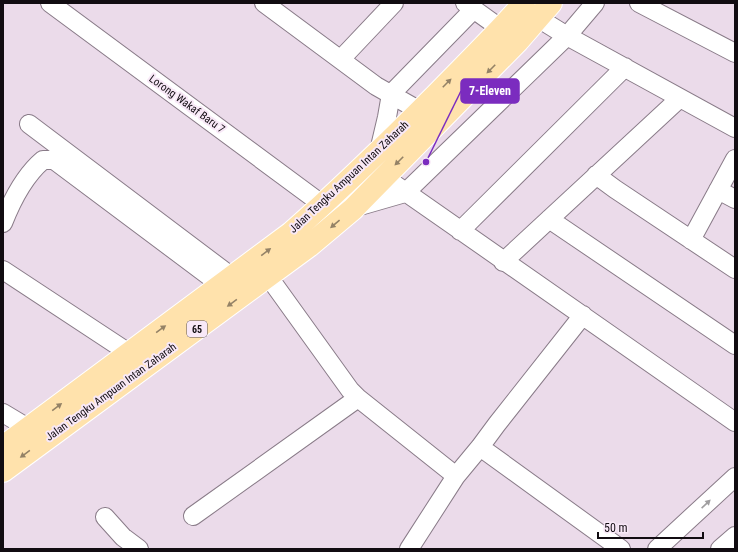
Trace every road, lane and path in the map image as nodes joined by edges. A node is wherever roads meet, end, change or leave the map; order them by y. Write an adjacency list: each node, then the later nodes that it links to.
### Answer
1 (264, 3): 11 (street)
2 (394, 3): 11 (street)
3 (595, 3): 9 (street)
4 (639, 3): 10 (street)
5 (55, 4): 25 (street, Lorong Wakaf Baru 7)
6 (469, 6): 8 (street); 13 (street)
7 (537, 8): 8 (main road, Jalan Tengku Ampuan Intan Zaharah / 65); 9 (street)
8 (509, 35): 15 (main road, Jalan Tengku Ampuan Intan Zaharah / 65, one-way to 8); 21 (main road, Jalan Tengku Ampuan Intan Zaharah / 65, one-way to 21)
9 (567, 36): 12 (street); 23 (street)
10 (735, 52)
11 (341, 59): 13 (street)
12 (625, 68): 14 (street); 29 (street)
13 (391, 94): 15 (street); 18 (street)
14 (680, 98): 17 (street); 20 (street)
15 (420, 110): 18 (main road, Jalan Tengku Ampuan Intan Zaharah / 65)
16 (29, 124): 35 (street)
17 (735, 128)
18 (372, 157): 21 (street); 25 (main road, Jalan Tengku Ampuan Intan Zaharah / 65)
19 (735, 159): 22 (street)
20 (596, 175): 27 (street); 30 (street)
21 (383, 177): 23 (street); 26 (main road, Jalan Tengku Ampuan Intan Zaharah / 65)
22 (718, 190): 24 (street); 30 (street)
23 (405, 193): 26 (street); 29 (street)
24 (735, 199)
25 (323, 205): 35 (main road, Jalan Tengku Ampuan Intan Zaharah / 65, one-way to 25)
26 (353, 208): 34 (main road, Jalan Tengku Ampuan Intan Zaharah / 65, one-way to 34)
27 (549, 219): 31 (street); 37 (street)
28 (3, 223): 35 (street)
29 (460, 231): 31 (street)
30 (691, 240): 32 (street)
31 (504, 262): 36 (street)
32 (735, 269)
33 (3, 270): 38 (street)
34 (268, 276): 39 (street); 45 (main road, Jalan Tengku Ampuan Intan Zaharah / 65, one-way to 45)
35 (227, 281): 38 (main road, Jalan Tengku Ampuan Intan Zaharah / 65, one-way to 35)
36 (583, 315): 41 (street); 44 (street)
37 (735, 345)
38 (129, 353): 42 (main road, Jalan Tengku Ampuan Intan Zaharah / 65, one-way to 38)
39 (358, 398): 46 (street); 48 (street)
40 (3, 413): 42 (street)
41 (732, 413)
42 (28, 428): 43 (main road, Jalan Tengku Ampuan Intan Zaharah / 65)
43 (3, 447)
44 (480, 447): 46 (street); 53 (street)
45 (3, 471)
46 (456, 476): 52 (street)
47 (735, 477): 54 (street, one-way to 47)
48 (193, 516)
49 (105, 518): 51 (street)
50 (735, 536): 55 (street)
51 (139, 549)
52 (409, 549)
53 (621, 549)
54 (657, 549)
55 (720, 549)

